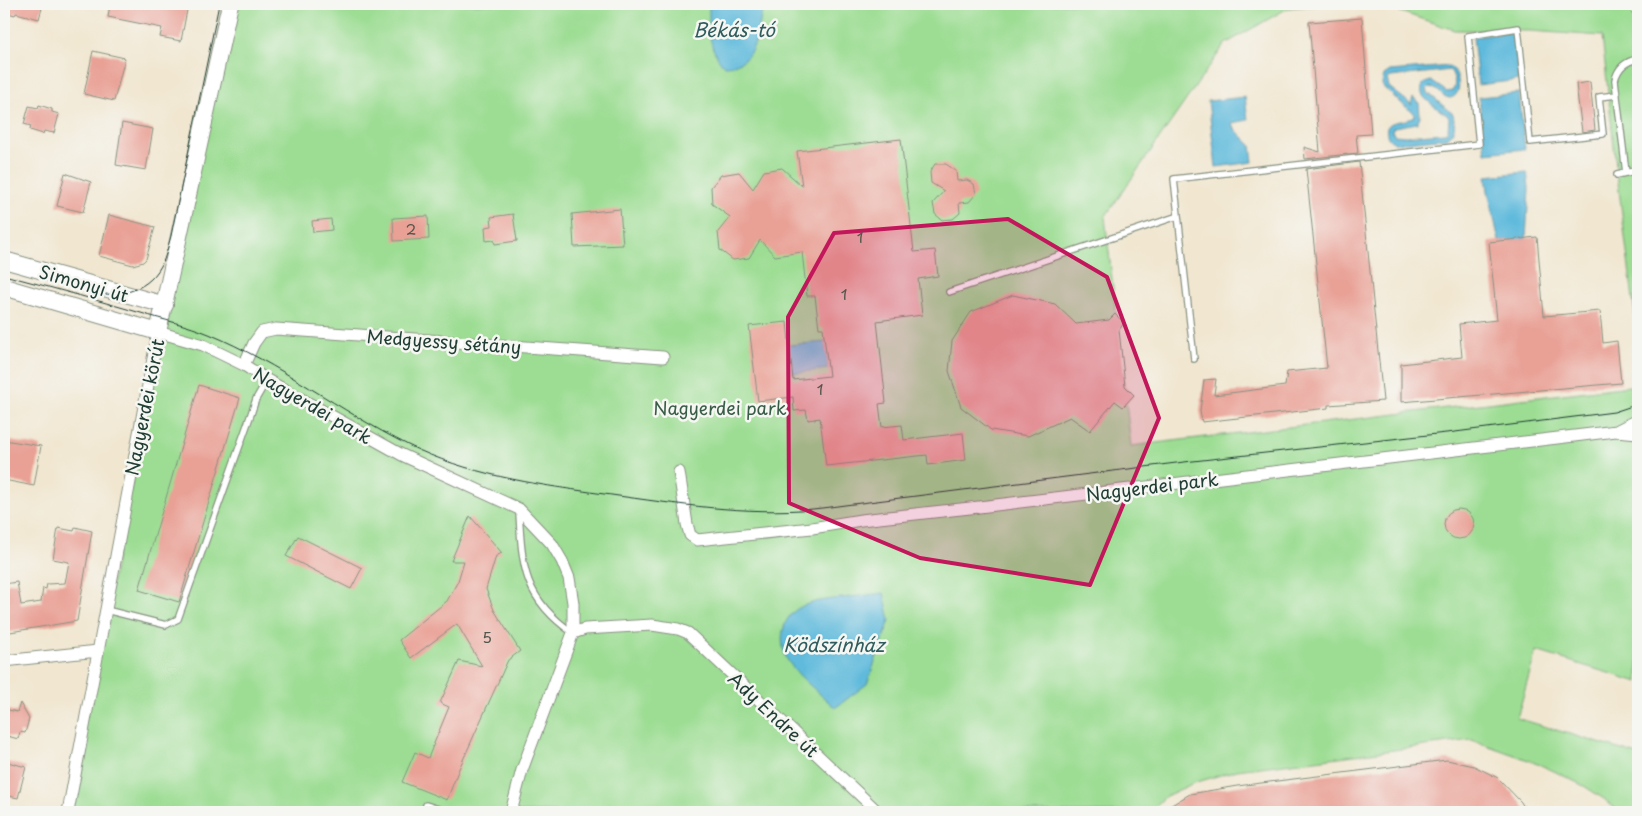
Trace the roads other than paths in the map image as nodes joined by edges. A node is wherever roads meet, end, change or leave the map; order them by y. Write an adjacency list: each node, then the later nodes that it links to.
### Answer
1 (228, 4): 11 (street, Nagyerdei körút)
2 (1638, 59): 3 (lane)
3 (1617, 95): 5 (lane); 7 (lane)
4 (1638, 170): 5 (lane)
5 (1626, 173): 6 (lane)
6 (1617, 175)
7 (1178, 216): 10 (lane); 14 (lane)
8 (4, 260): 11 (street, Simonyi út)
9 (4, 287): 12 (street, Simonyi út)
10 (949, 292)
11 (165, 305): 12 (street, Nagyerdei körút)
12 (158, 332): 15 (street, Nagyerdei park); 22 (street, Nagyerdei körút)
13 (663, 357): 15 (street, Medgyessy sétány)
14 (1194, 359)
15 (244, 365): 16 (street, Nagyerdei park)
16 (267, 380): 21 (street, Nagyerdei park); 22 (lane)
17 (1638, 420): 18 (street, Nagyerdei park)
18 (1616, 431): 19 (street, Nagyerdei park); 20 (street, Nagyerdei park)
19 (1638, 433)
20 (679, 472)
21 (519, 510): 23 (street, Nagyerdei park); 23 (lane)
22 (106, 610): 24 (street, Nagyerdei körút)
23 (574, 633): 29 (street); 30 (street, Ady Endre út)
24 (98, 650): 25 (street); 27 (street, Nagyerdei körút)
25 (4, 661)
26 (426, 805): 28 (lane)
27 (68, 812)
28 (459, 812)
29 (512, 812)
30 (878, 812)

